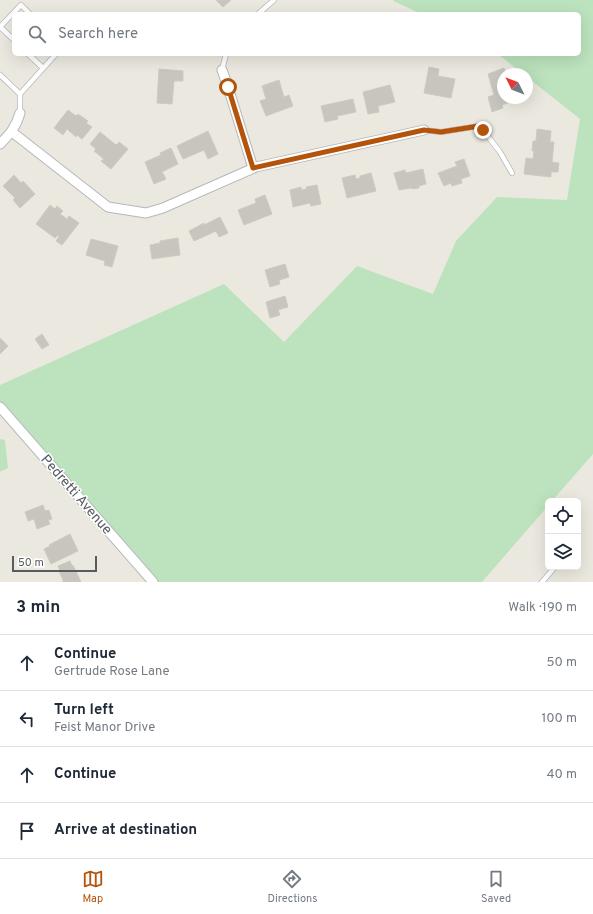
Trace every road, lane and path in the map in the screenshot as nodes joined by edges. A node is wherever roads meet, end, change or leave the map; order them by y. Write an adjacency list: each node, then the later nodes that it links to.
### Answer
1 (274, 0): 4 (lane)
2 (14, 12): 3 (lane)
3 (28, 12)
4 (260, 12)
5 (12, 14): 6 (lane)
6 (0, 27): 7 (lane)
7 (12, 38)
8 (30, 56): 11 (lane)
9 (54, 56): 11 (lane)
10 (226, 56): 12 (lane)
11 (43, 68): 14 (lane)
12 (222, 70): 19 (street)
13 (0, 75): 14 (lane)
14 (20, 94): 15 (lane)
15 (20, 113): 17 (street)
16 (424, 130): 19 (street); 20 (lane)
17 (12, 132): 18 (street); 19 (street)
18 (0, 144)
19 (253, 168)
20 (512, 172)
21 (0, 407): 23 (street, Pedretti Avenue)
22 (552, 570): 24 (lane)
23 (153, 582)
24 (542, 582)

